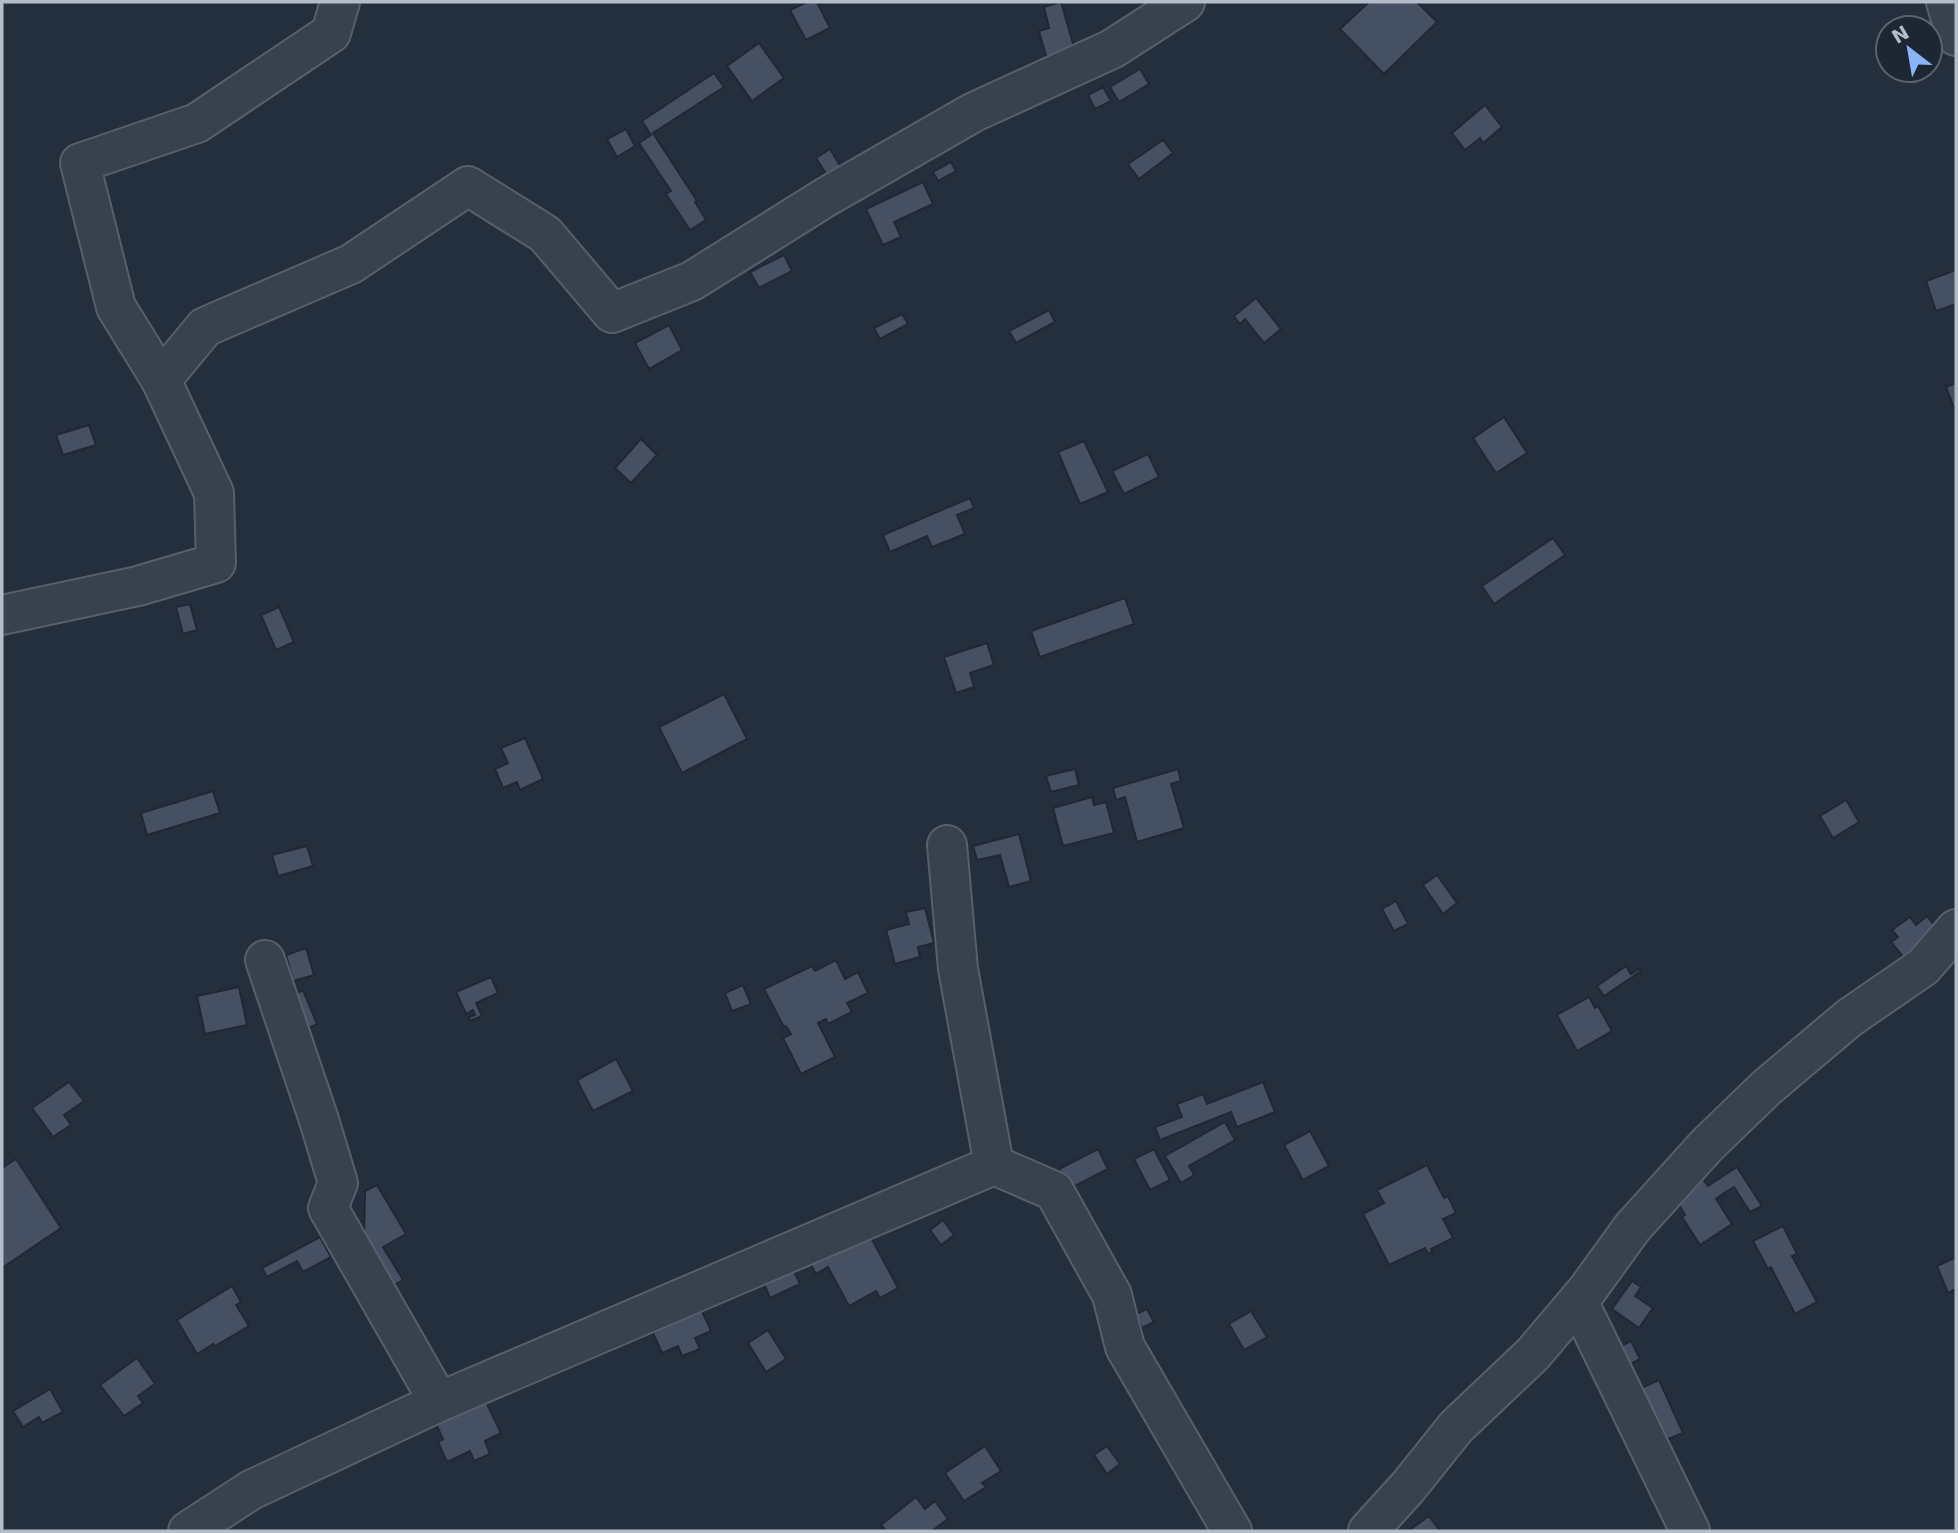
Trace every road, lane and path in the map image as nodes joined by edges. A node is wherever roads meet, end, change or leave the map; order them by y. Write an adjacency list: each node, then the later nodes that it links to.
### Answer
1 (340, 2): 5 (street)
2 (1185, 2): 5 (street)
3 (1946, 2): 4 (street)
4 (1956, 36)
5 (161, 380): 6 (street)
6 (2, 615)
7 (947, 845): 10 (street)
8 (1956, 929): 11 (street)
9 (265, 960): 12 (street)
10 (994, 1165): 12 (street); 14 (street)
11 (1578, 1301): 15 (street); 16 (street)
12 (439, 1402): 13 (street)
13 (188, 1531)
14 (1232, 1531)
15 (1368, 1531)
16 (1690, 1531)

